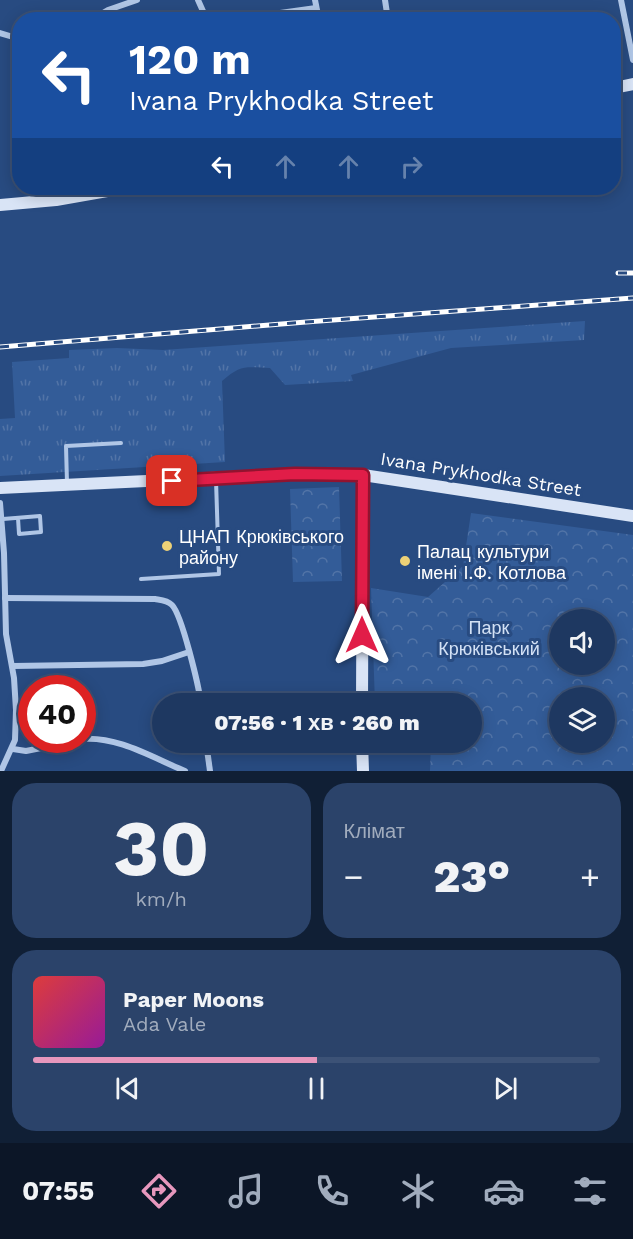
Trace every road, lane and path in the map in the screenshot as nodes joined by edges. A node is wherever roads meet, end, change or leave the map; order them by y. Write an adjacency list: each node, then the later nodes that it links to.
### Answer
1 (137, 0): 5 (street)
2 (315, 0): 4 (street)
3 (621, 0): 8 (street)
4 (316, 8): 6 (street); 7 (street)
5 (105, 12)
6 (287, 12)
7 (317, 12)
8 (633, 60)
9 (84, 195): 10 (main road)
10 (0, 205)
11 (121, 443): 14 (lane)
12 (363, 475): 13 (main road, Ivana Prykhodka Street); 17 (main road, Ivana Prykhodka Street); 26 (main road)
13 (216, 479): 14 (main road, Ivana Prykhodka Street); 20 (lane)
14 (67, 486): 15 (main road, Ivana Prykhodka Street)
15 (0, 488)
16 (0, 503): 19 (street)
17 (633, 516)
18 (18, 518): 18 (lane); 19 (lane)
19 (3, 519): 21 (street)
20 (141, 579)
21 (5, 598): 22 (street); 23 (street)
22 (3, 634): 24 (street)
23 (189, 652): 24 (street); 25 (street)
24 (13, 666): 28 (street)
25 (200, 693)
26 (362, 693)
27 (96, 739): 33 (street)
28 (13, 749): 29 (street); 32 (street)
29 (18, 750)
30 (208, 753): 34 (street)
31 (363, 753): 35 (main road)
32 (1, 771)
33 (185, 771)
34 (210, 771)
35 (363, 771)

